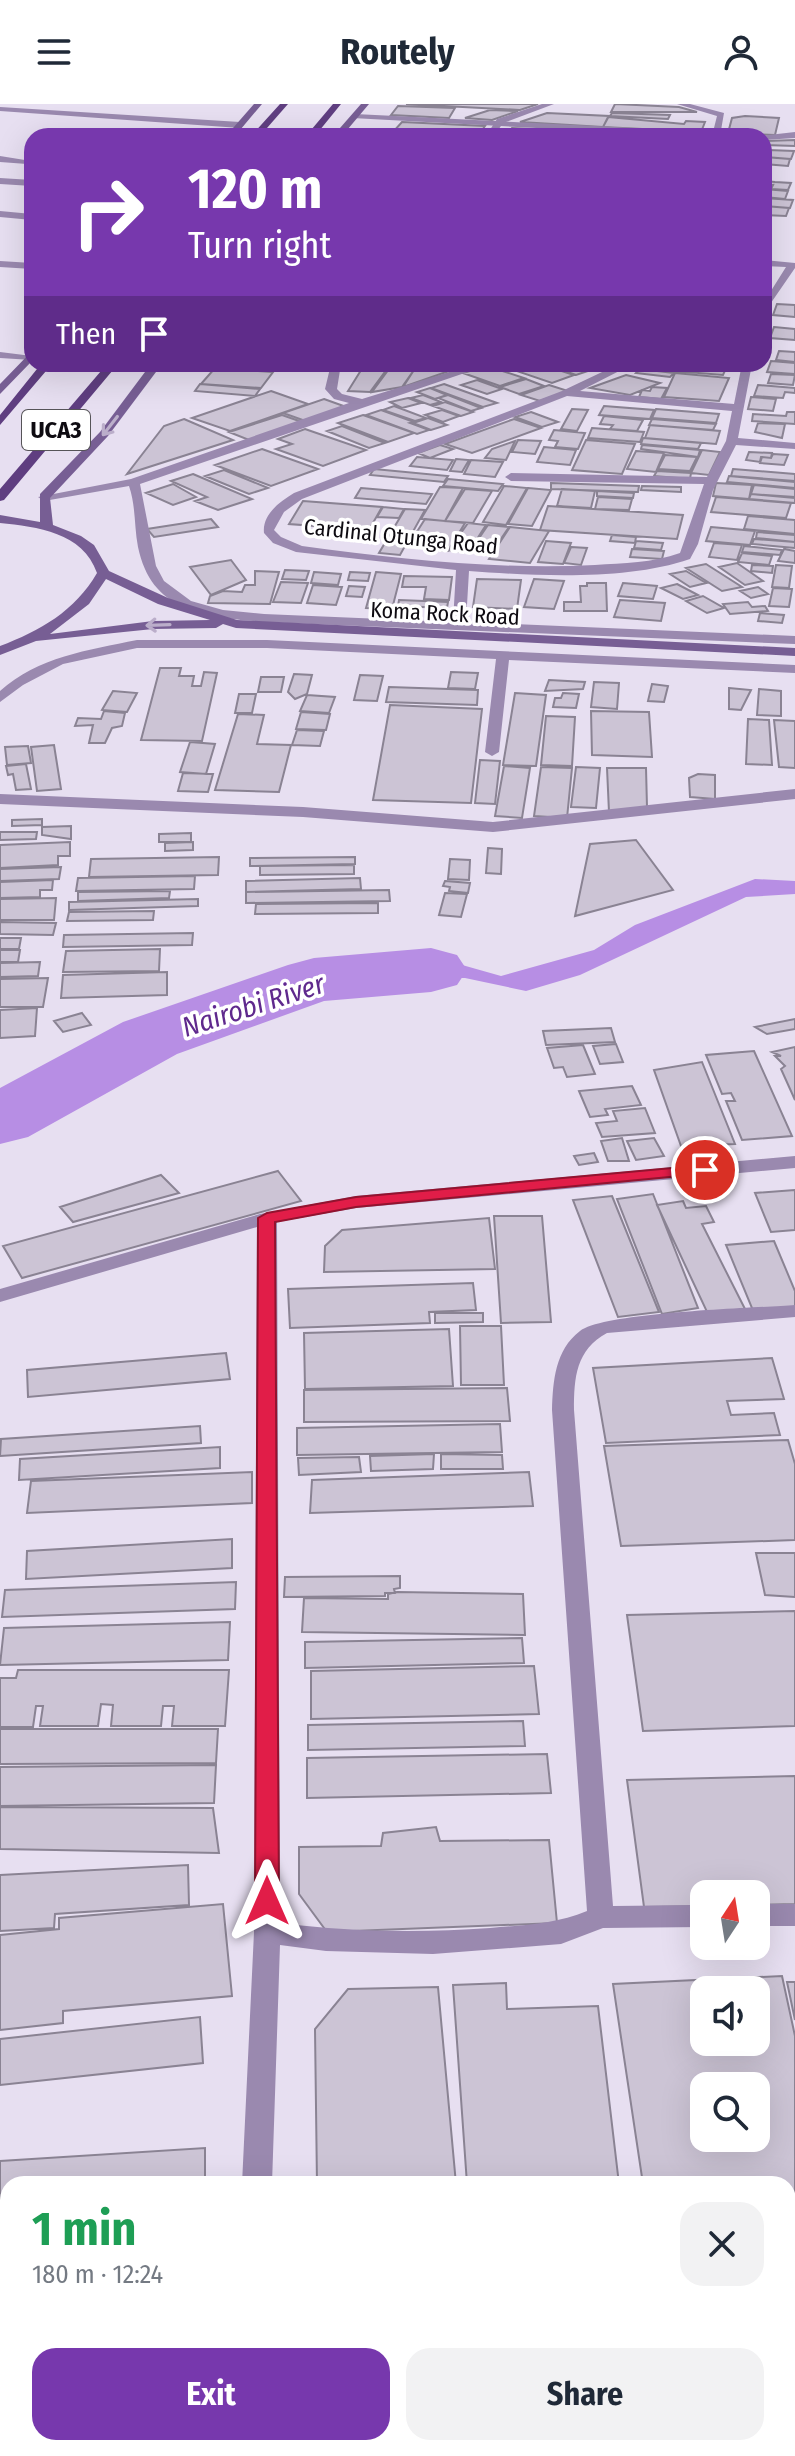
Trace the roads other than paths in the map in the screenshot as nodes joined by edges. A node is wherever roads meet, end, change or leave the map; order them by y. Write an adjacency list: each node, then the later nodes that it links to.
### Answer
1 (258, 104): 11 (main road)
2 (284, 104): 13 (main road)
3 (337, 104): 14 (main road)
4 (365, 104): 9 (main road)
5 (550, 104): 10 (street)
6 (674, 104): 7 (street)
7 (681, 104): 18 (street)
8 (0, 109): 11 (street)
9 (355, 116): 10 (street); 15 (main road)
10 (498, 124): 16 (street); 17 (street)
11 (240, 125): 12 (main road)
12 (237, 128)
13 (262, 128)
14 (317, 128)
15 (344, 128)
16 (495, 128)
17 (571, 128)
18 (718, 128)
19 (795, 135): 20 (street)
20 (772, 136)
21 (0, 159): 22 (street)
22 (24, 161)
23 (0, 181): 24 (street)
24 (24, 182)
25 (0, 214): 26 (street)
26 (24, 216)
27 (772, 263): 28 (street)
28 (794, 263): 31 (street)
29 (0, 264): 30 (street)
30 (24, 266)
31 (772, 297)
32 (0, 355): 33 (street)
33 (24, 356)
34 (24, 364): 42 (main road, UCA3)
35 (41, 372): 46 (main road, UCA3)
36 (106, 372): 52 (main road, UCA3)
37 (151, 372): 53 (main road, UCA3, one-way to 53)
38 (334, 372): 44 (street)
39 (460, 372): 44 (street)
40 (611, 372): 43 (street, Cardinal Otunga Road)
41 (746, 372): 45 (street, Cardinal Otunga Road)
42 (0, 391)
43 (566, 393): 45 (street); 56 (street, Cardinal Otunga Road)
44 (362, 402): 51 (street)
45 (739, 408): 47 (street, Cardinal Otunga Road)
46 (0, 422)
47 (732, 441): 48 (street); 50 (street, Cardinal Otunga Road)
48 (795, 446)
49 (511, 477): 50 (street)
50 (711, 481): 56 (street, Cardinal Otunga Road)
51 (133, 482): 53 (street); 59 (street)
52 (0, 497)
53 (44, 497): 55 (main road)
54 (0, 519): 55 (main road)
55 (47, 527): 57 (main road)
56 (463, 565): 59 (street)
57 (103, 573): 58 (main road, Koma Rock Road); 61 (main road)
58 (236, 624): 61 (main road, one-way to 61); 63 (main road, Koma Rock Road)
59 (459, 627): 60 (street)
60 (795, 640)
61 (28, 641): 62 (main road)
62 (0, 651)
63 (795, 652)
64 (503, 656): 65 (street); 66 (street); 67 (street)
65 (795, 669)
66 (0, 698)
67 (492, 752)
68 (795, 794): 69 (street)
69 (0, 799)
70 (795, 1162): 71 (street)
71 (267, 1218): 72 (street); 78 (street)
72 (0, 1296)
73 (795, 1311): 77 (street)
74 (770, 1915): 75 (street)
75 (795, 1915)
76 (690, 1916): 77 (street)
77 (601, 1917): 78 (street)
78 (267, 1932): 79 (street)
79 (257, 2176)

